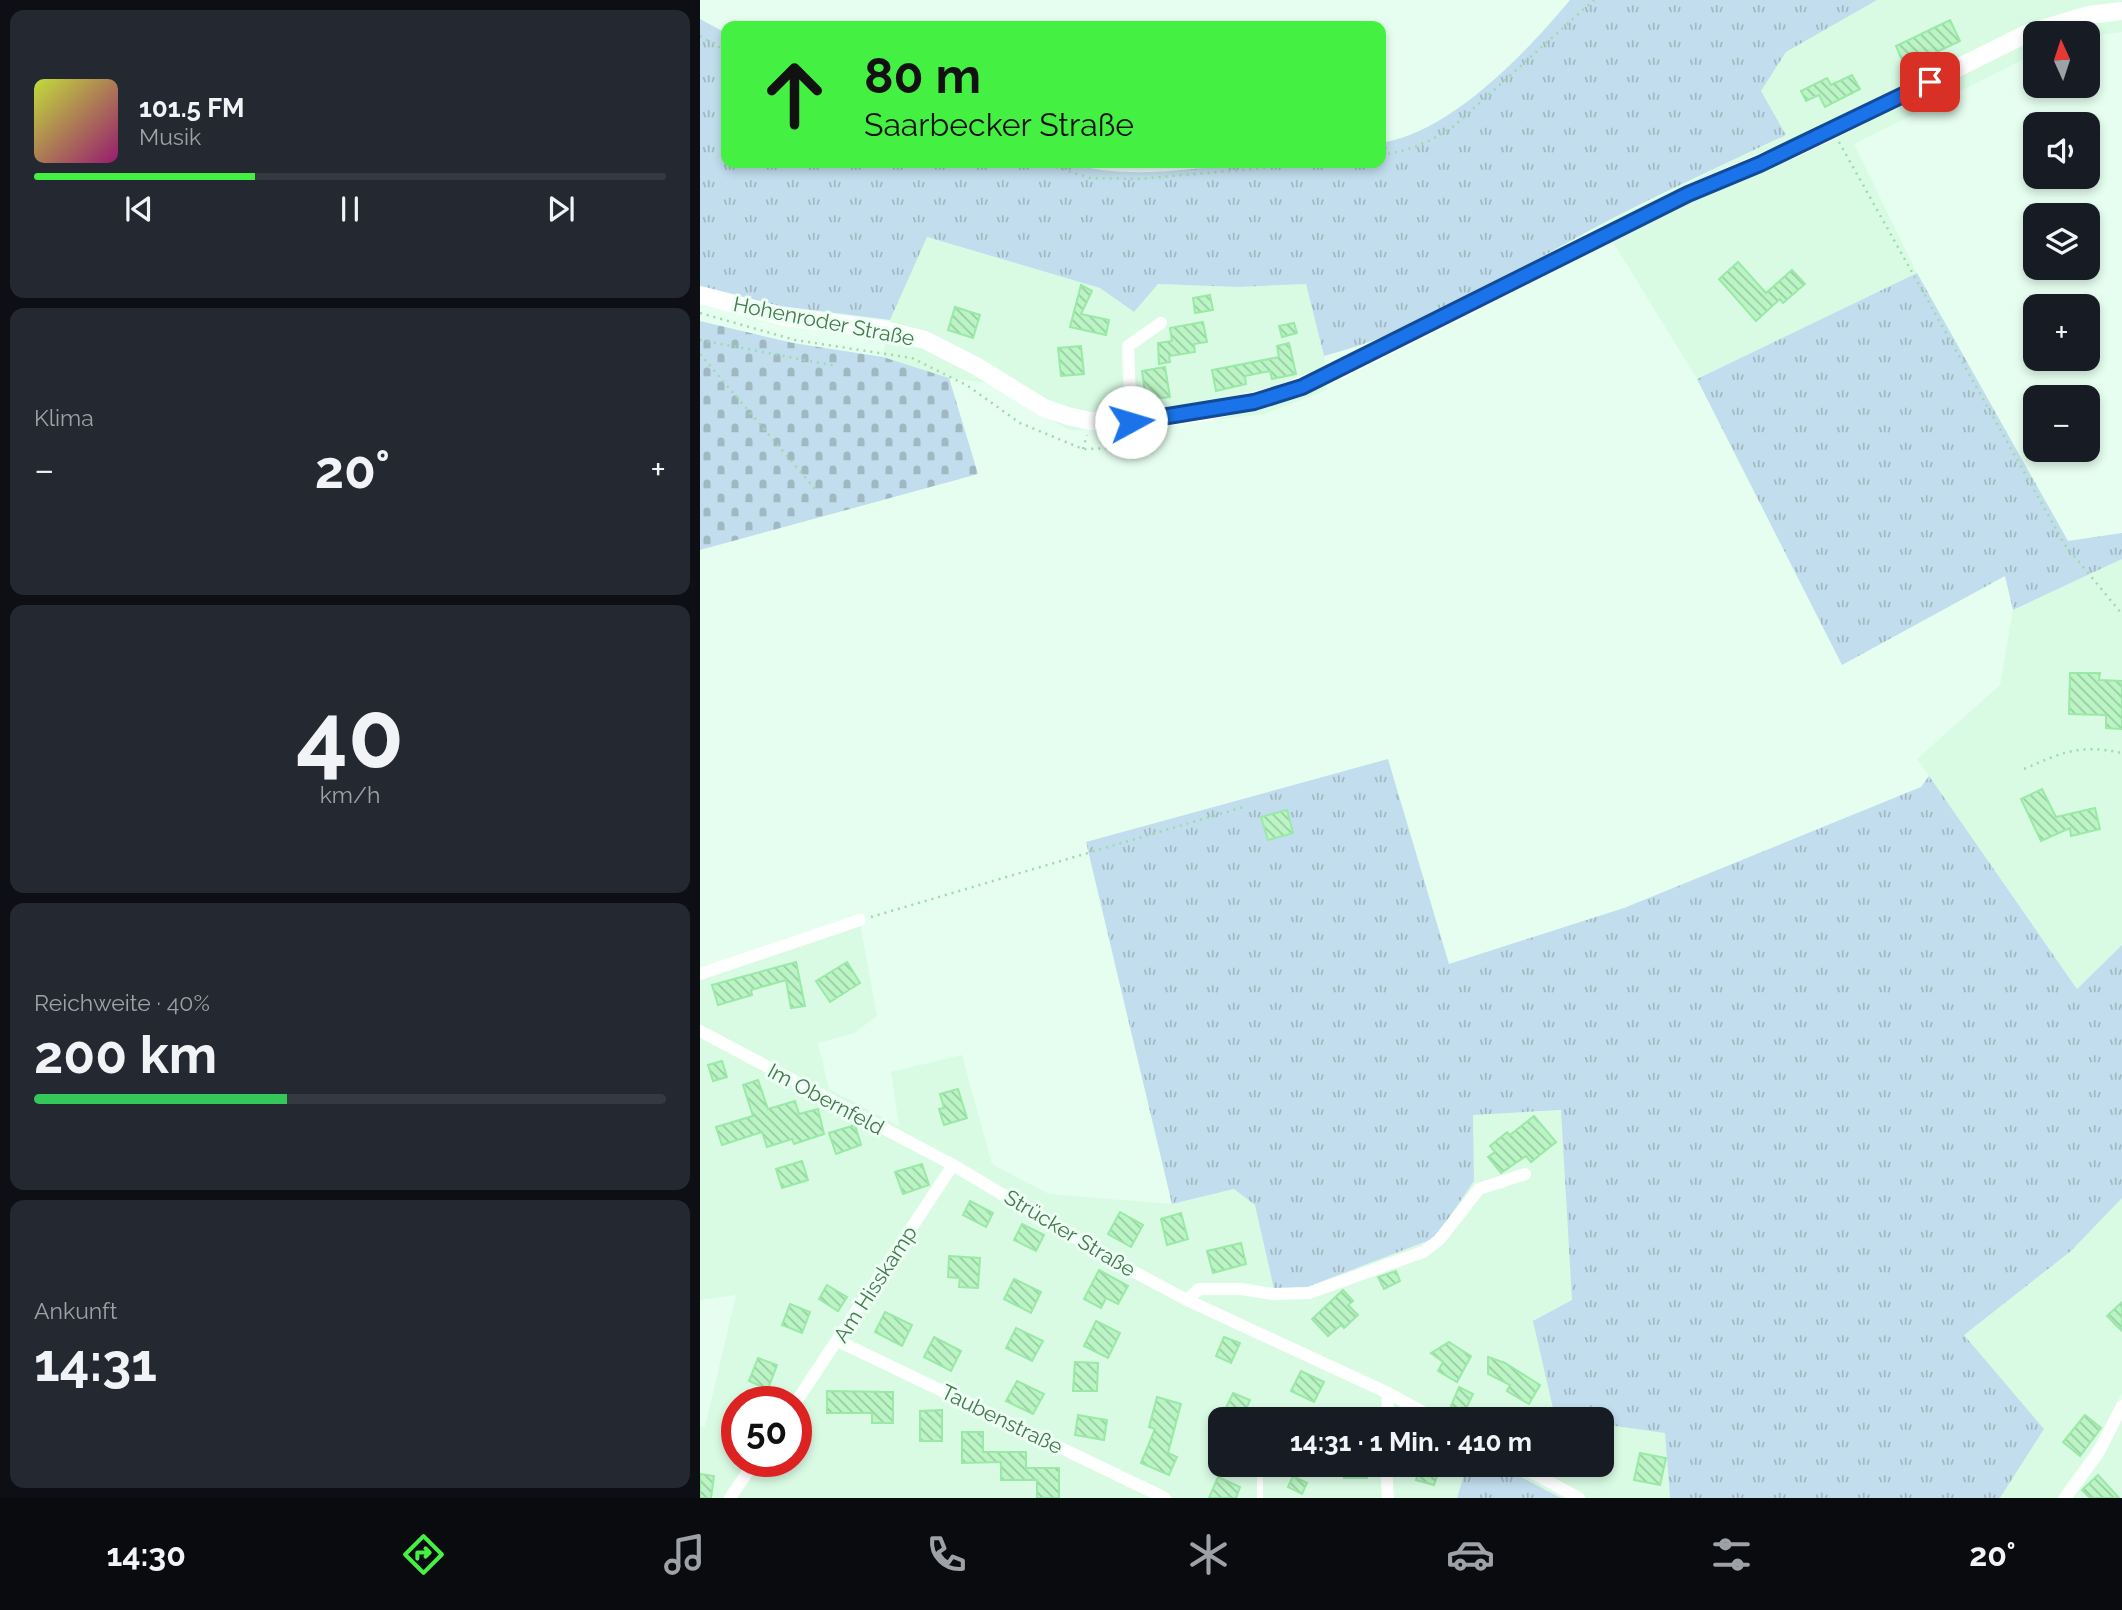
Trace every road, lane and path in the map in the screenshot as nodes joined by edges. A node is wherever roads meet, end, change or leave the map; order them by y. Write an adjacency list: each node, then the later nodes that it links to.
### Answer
1 (1594, 0): 6 (path)
2 (2122, 11): 5 (main road, Hohenroder Straße)
3 (700, 36): 4 (path)
4 (721, 48)
5 (1832, 130): 15 (main road, Hohenroder Straße); 18 (path)
6 (1386, 154)
7 (1058, 168): 8 (path)
8 (1264, 168)
9 (700, 295): 15 (main road, Hohenroder Straße)
10 (700, 313): 16 (path)
11 (1161, 323): 15 (street)
12 (700, 340): 14 (path)
13 (700, 354): 17 (path)
14 (836, 366)
15 (1131, 422)
16 (1173, 433)
17 (816, 490)
18 (2122, 614)
19 (2122, 752): 20 (path)
20 (2024, 769)
21 (1247, 806): 22 (path)
22 (860, 920): 23 (street)
23 (700, 974)
24 (700, 1031): 25 (street, Im Obernfeld)
25 (953, 1165): 27 (street, Strücker Straße); 28 (street, Am Hisskamp)
26 (1525, 1174): 27 (street)
27 (1187, 1300): 30 (street, Strücker Straße)
28 (838, 1341): 29 (street, Am Hisskamp); 39 (street, Taubenstraße)
29 (807, 1386)
30 (1388, 1393): 32 (street); 33 (street, Strücker Straße)
31 (2122, 1406): 43 (street)
32 (1387, 1407)
33 (1414, 1407)
34 (744, 1477): 38 (street)
35 (1260, 1477): 40 (lane)
36 (1387, 1477): 41 (street)
37 (1540, 1477): 42 (street)
38 (730, 1498)
39 (1166, 1498)
40 (1260, 1498)
41 (1388, 1498)
42 (1579, 1498)
43 (2065, 1498)

